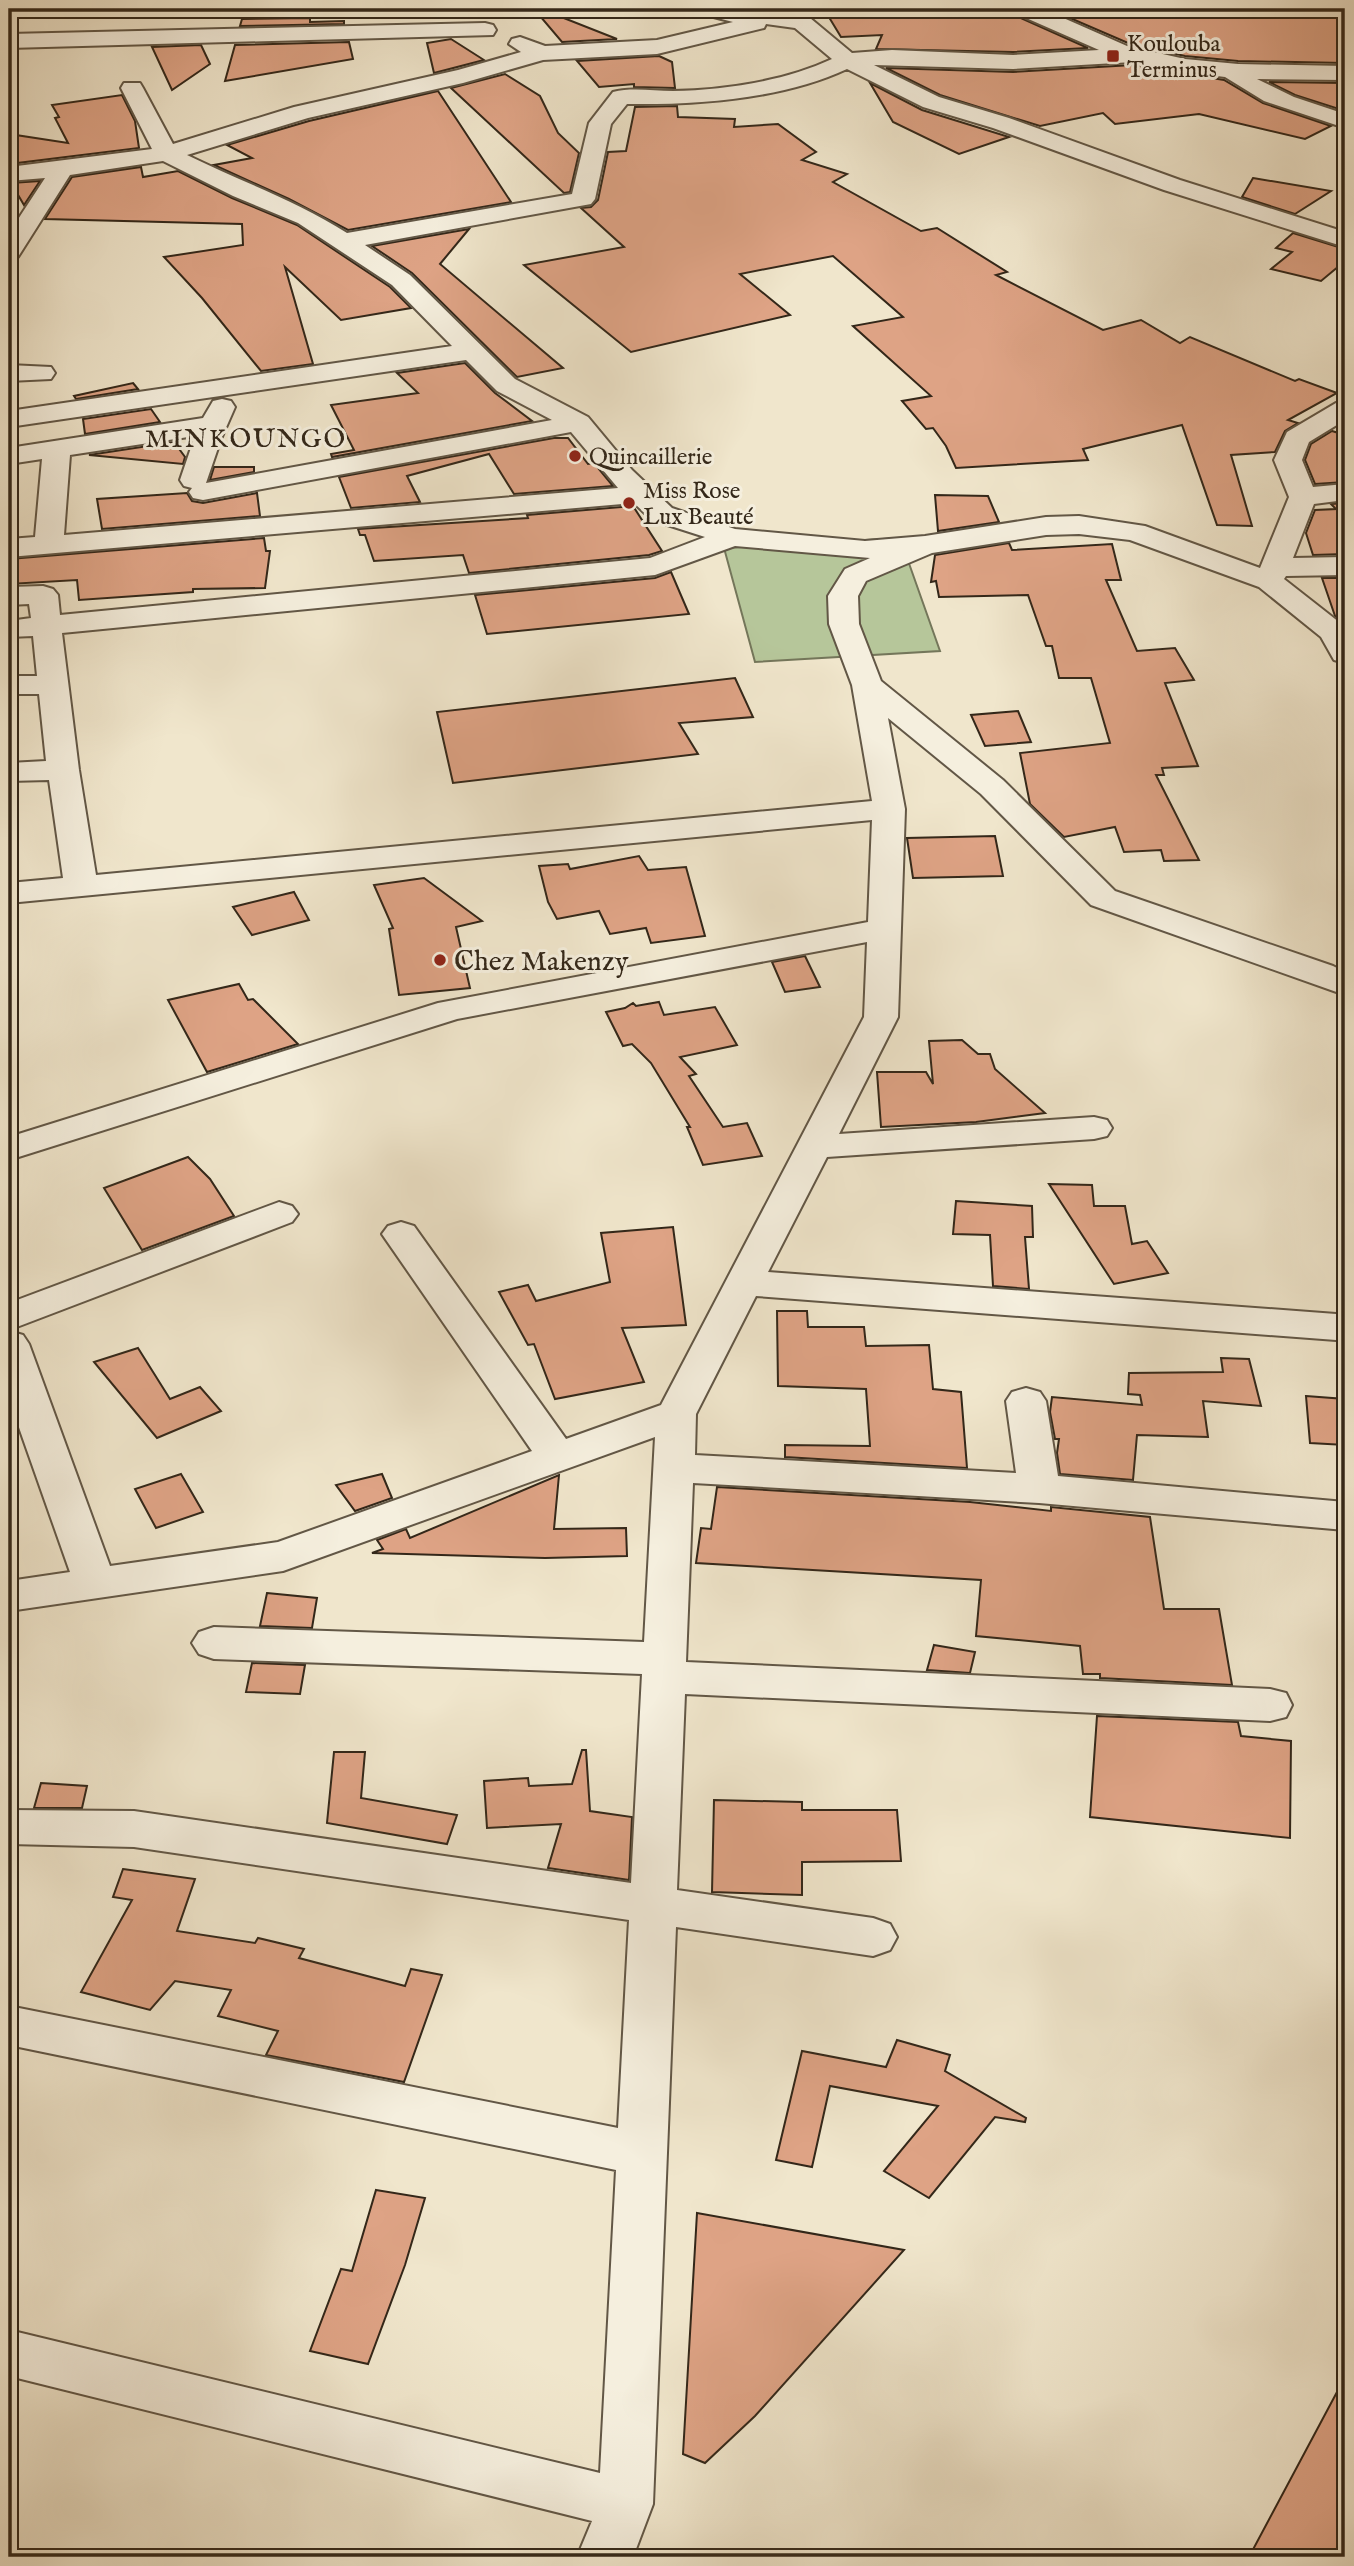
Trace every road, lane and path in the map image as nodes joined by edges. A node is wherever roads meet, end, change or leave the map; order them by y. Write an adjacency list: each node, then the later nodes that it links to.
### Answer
1 (448, 9): 6 (street)
2 (710, 9): 5 (street)
3 (805, 9): 5 (street)
4 (1025, 9): 10 (street)
5 (779, 18): 8 (street); 11 (street)
6 (485, 30): 7 (street); 9 (street)
7 (9, 41)
8 (657, 47): 9 (street); 14 (street)
9 (542, 52): 17 (street)
10 (1133, 55): 11 (street); 12 (street)
11 (847, 60): 14 (street); 20 (street)
12 (1230, 69): 13 (street); 16 (street)
13 (1345, 73)
14 (633, 80): 21 (street)
15 (132, 88): 17 (street)
16 (1345, 121)
17 (166, 154): 18 (street); 21 (street)
18 (62, 169): 19 (street); 22 (street)
19 (9, 174)
20 (1345, 240)
21 (342, 241): 23 (street)
22 (9, 253)
23 (472, 351): 26 (street); 29 (street)
24 (9, 373): 25 (street)
25 (41, 373)
26 (232, 386): 28 (street); 30 (street)
27 (1345, 410): 35 (street)
28 (9, 419)
29 (578, 423): 30 (street); 34 (street)
30 (213, 425): 31 (street)
31 (57, 449): 32 (street); 37 (street)
32 (9, 457)
33 (1345, 492): 35 (street)
34 (641, 494): 36 (street); 37 (street)
35 (1303, 497): 41 (street)
36 (732, 537): 38 (street); 43 (street)
37 (49, 545): 39 (street)
38 (925, 545): 41 (street); 48 (street)
39 (9, 548)
40 (1345, 566): 41 (street)
41 (1272, 574): 45 (street)
42 (9, 596): 43 (street)
43 (46, 625): 44 (street); 47 (street)
44 (11, 629)
45 (1345, 654)
46 (9, 684): 47 (street)
47 (53, 685): 49 (street)
48 (867, 685): 51 (street); 55 (street)
49 (63, 770): 50 (street); 52 (street)
50 (9, 772)
51 (889, 809): 52 (street); 54 (street)
52 (81, 886): 53 (street)
53 (9, 893)
54 (884, 929): 57 (street); 58 (street)
55 (1345, 985)
56 (1094, 1128): 57 (street)
57 (814, 1147): 61 (street)
58 (9, 1149)
59 (279, 1214): 62 (street)
60 (401, 1234): 67 (street)
61 (744, 1283): 63 (street); 66 (street)
62 (9, 1317)
63 (1336, 1327)
64 (9, 1344): 71 (street)
65 (1026, 1401): 69 (street)
66 (676, 1414): 67 (street); 68 (street)
67 (557, 1457): 71 (street)
68 (674, 1468): 69 (street); 74 (street)
69 (1039, 1489): 70 (street)
70 (1345, 1516)
71 (96, 1585): 72 (street)
72 (9, 1596)
73 (215, 1643): 74 (street)
74 (664, 1668): 75 (street); 77 (street)
75 (1270, 1705)
76 (9, 1826): 77 (street)
77 (653, 1905): 78 (street); 80 (street)
78 (873, 1937)
79 (9, 2025): 80 (street)
80 (642, 2154): 82 (street)
81 (9, 2353): 82 (street)
82 (626, 2504): 83 (street)
83 (605, 2557)

